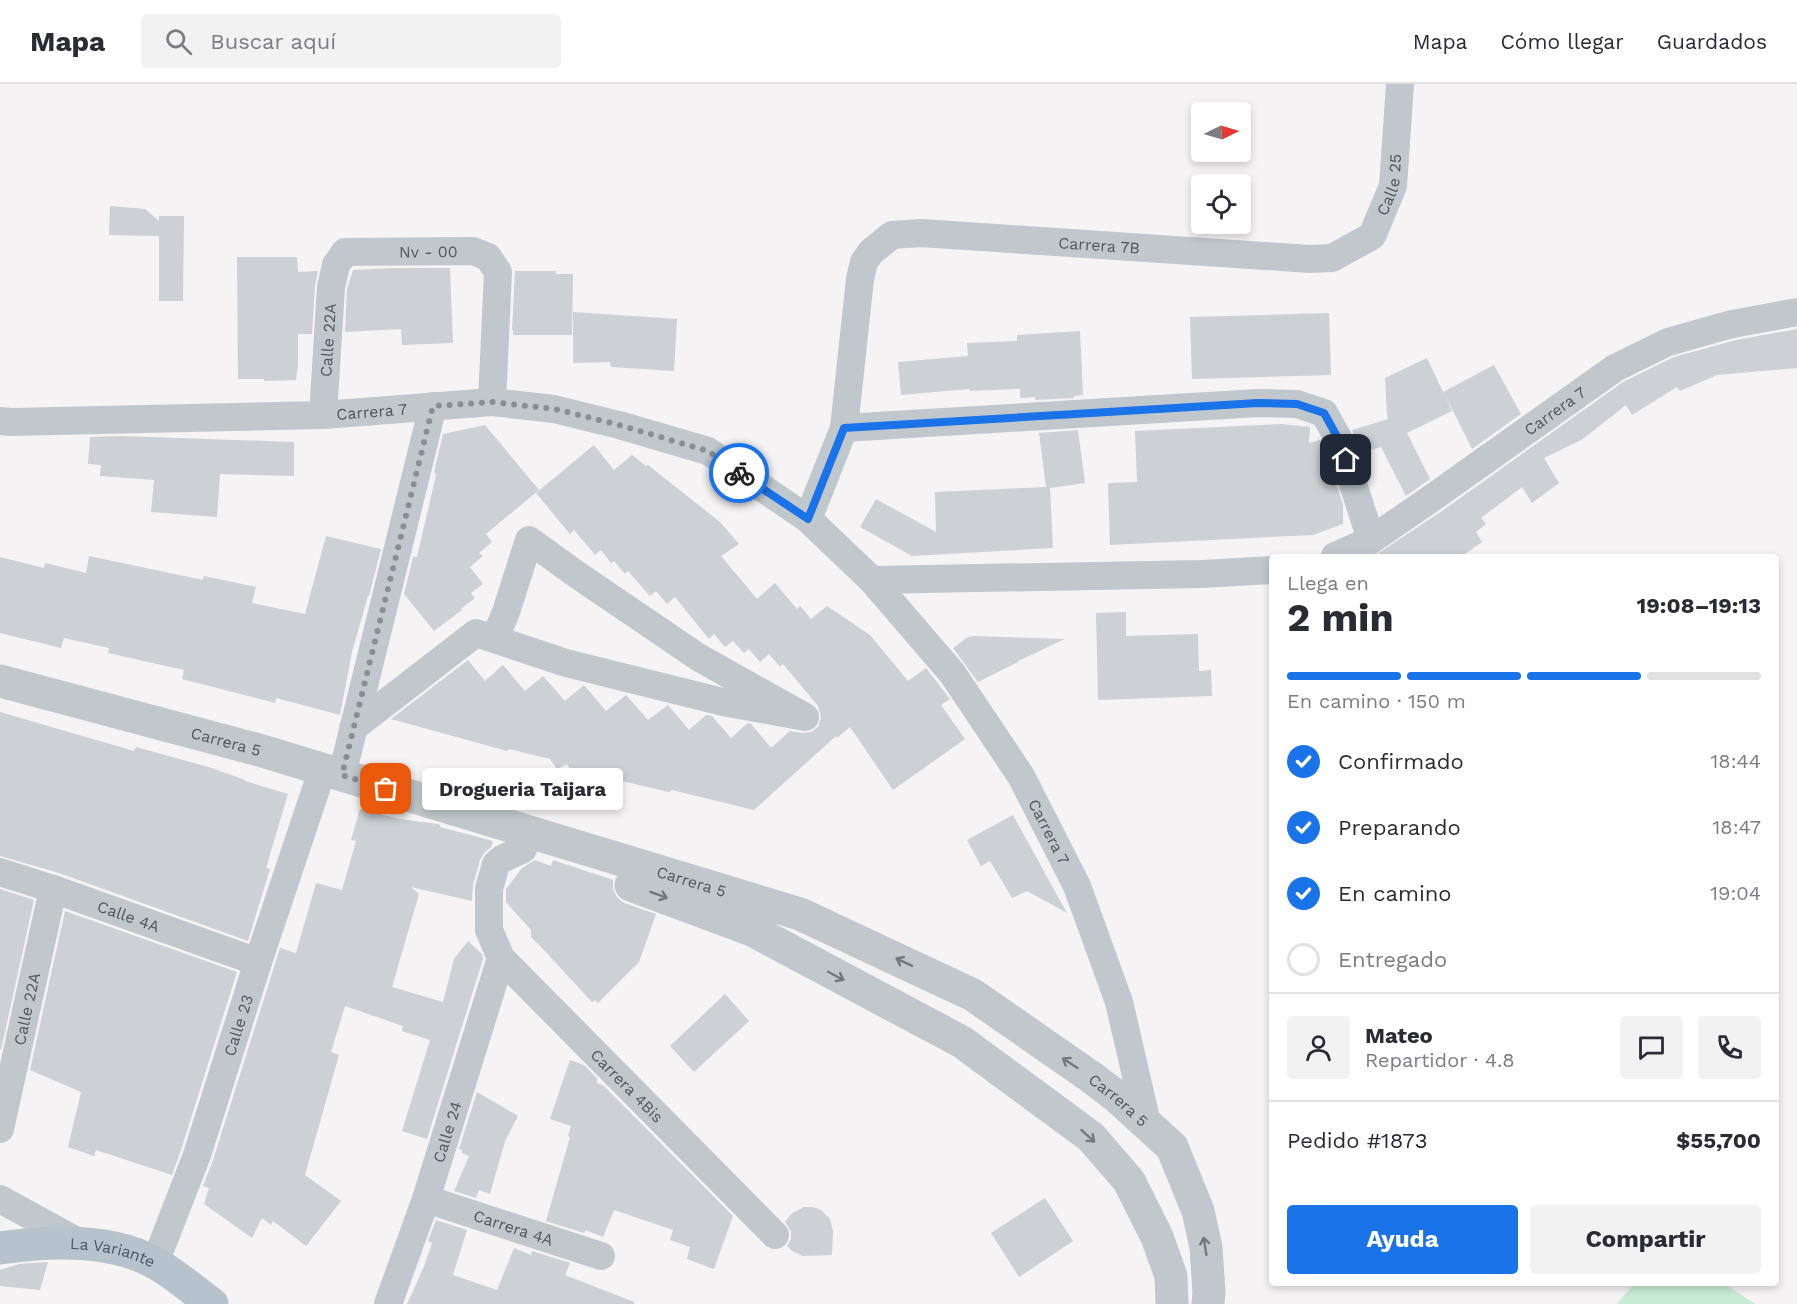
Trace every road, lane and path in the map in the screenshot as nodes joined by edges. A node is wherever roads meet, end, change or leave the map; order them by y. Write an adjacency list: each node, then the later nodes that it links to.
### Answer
1 (1400, 84): 2 (street, Calle 25)
2 (1332, 258): 9 (street, Carrera 7B)
3 (336, 265): 5 (street, Nv - 00); 7 (street, Calle 22A)
4 (1797, 312): 11 (street, Carrera 7)
5 (492, 402): 6 (street, Carrera 7); 10 (street, Carrera 7)
6 (433, 406): 7 (street, Carrera 7); 18 (street, Calle 23)
7 (323, 415): 8 (street, Carrera 7)
8 (0, 421)
9 (844, 428): 10 (street); 11 (street)
10 (808, 519): 14 (street, Carrera 7)
11 (1371, 540): 12 (street, Carrera 7)
12 (1340, 554)
13 (1269, 570): 14 (street)
14 (872, 580): 25 (street, Carrera 7)
15 (495, 639): 15 (street); 18 (street)
16 (0, 681): 19 (street, Carrera 5)
17 (0, 698): 19 (street, Carrera 5)
18 (353, 728): 19 (street, Calle 23)
19 (329, 780): 20 (street, Carrera 5); 24 (street, Calle 23); 25 (street, Carrera 5, one-way to 19)
20 (523, 849): 23 (street, Carrera 4Bis); 36 (street, Carrera 5, one-way to 36)
21 (0, 872): 22 (street, Calle 4A)
22 (53, 889): 24 (street, Calle 4A); 26 (street, Calle 22A)
23 (501, 958): 28 (street, Calle 24); 29 (street, Carrera 4Bis)
24 (258, 962): 33 (street, Calle 23)
25 (1147, 1123): 37 (street, Carrera 5, one-way to 25)
26 (0, 1129)
27 (0, 1199): 30 (street)
28 (426, 1199): 32 (street, Carrera 4A); 35 (street, Calle 24)
29 (775, 1235)
30 (82, 1244): 31 (main road, La Variante); 33 (main road, La Variante)
31 (0, 1248)
32 (601, 1256)
33 (155, 1263): 34 (main road, La Variante)
34 (212, 1304)
35 (388, 1304)
36 (1172, 1304)
37 (1208, 1304)

